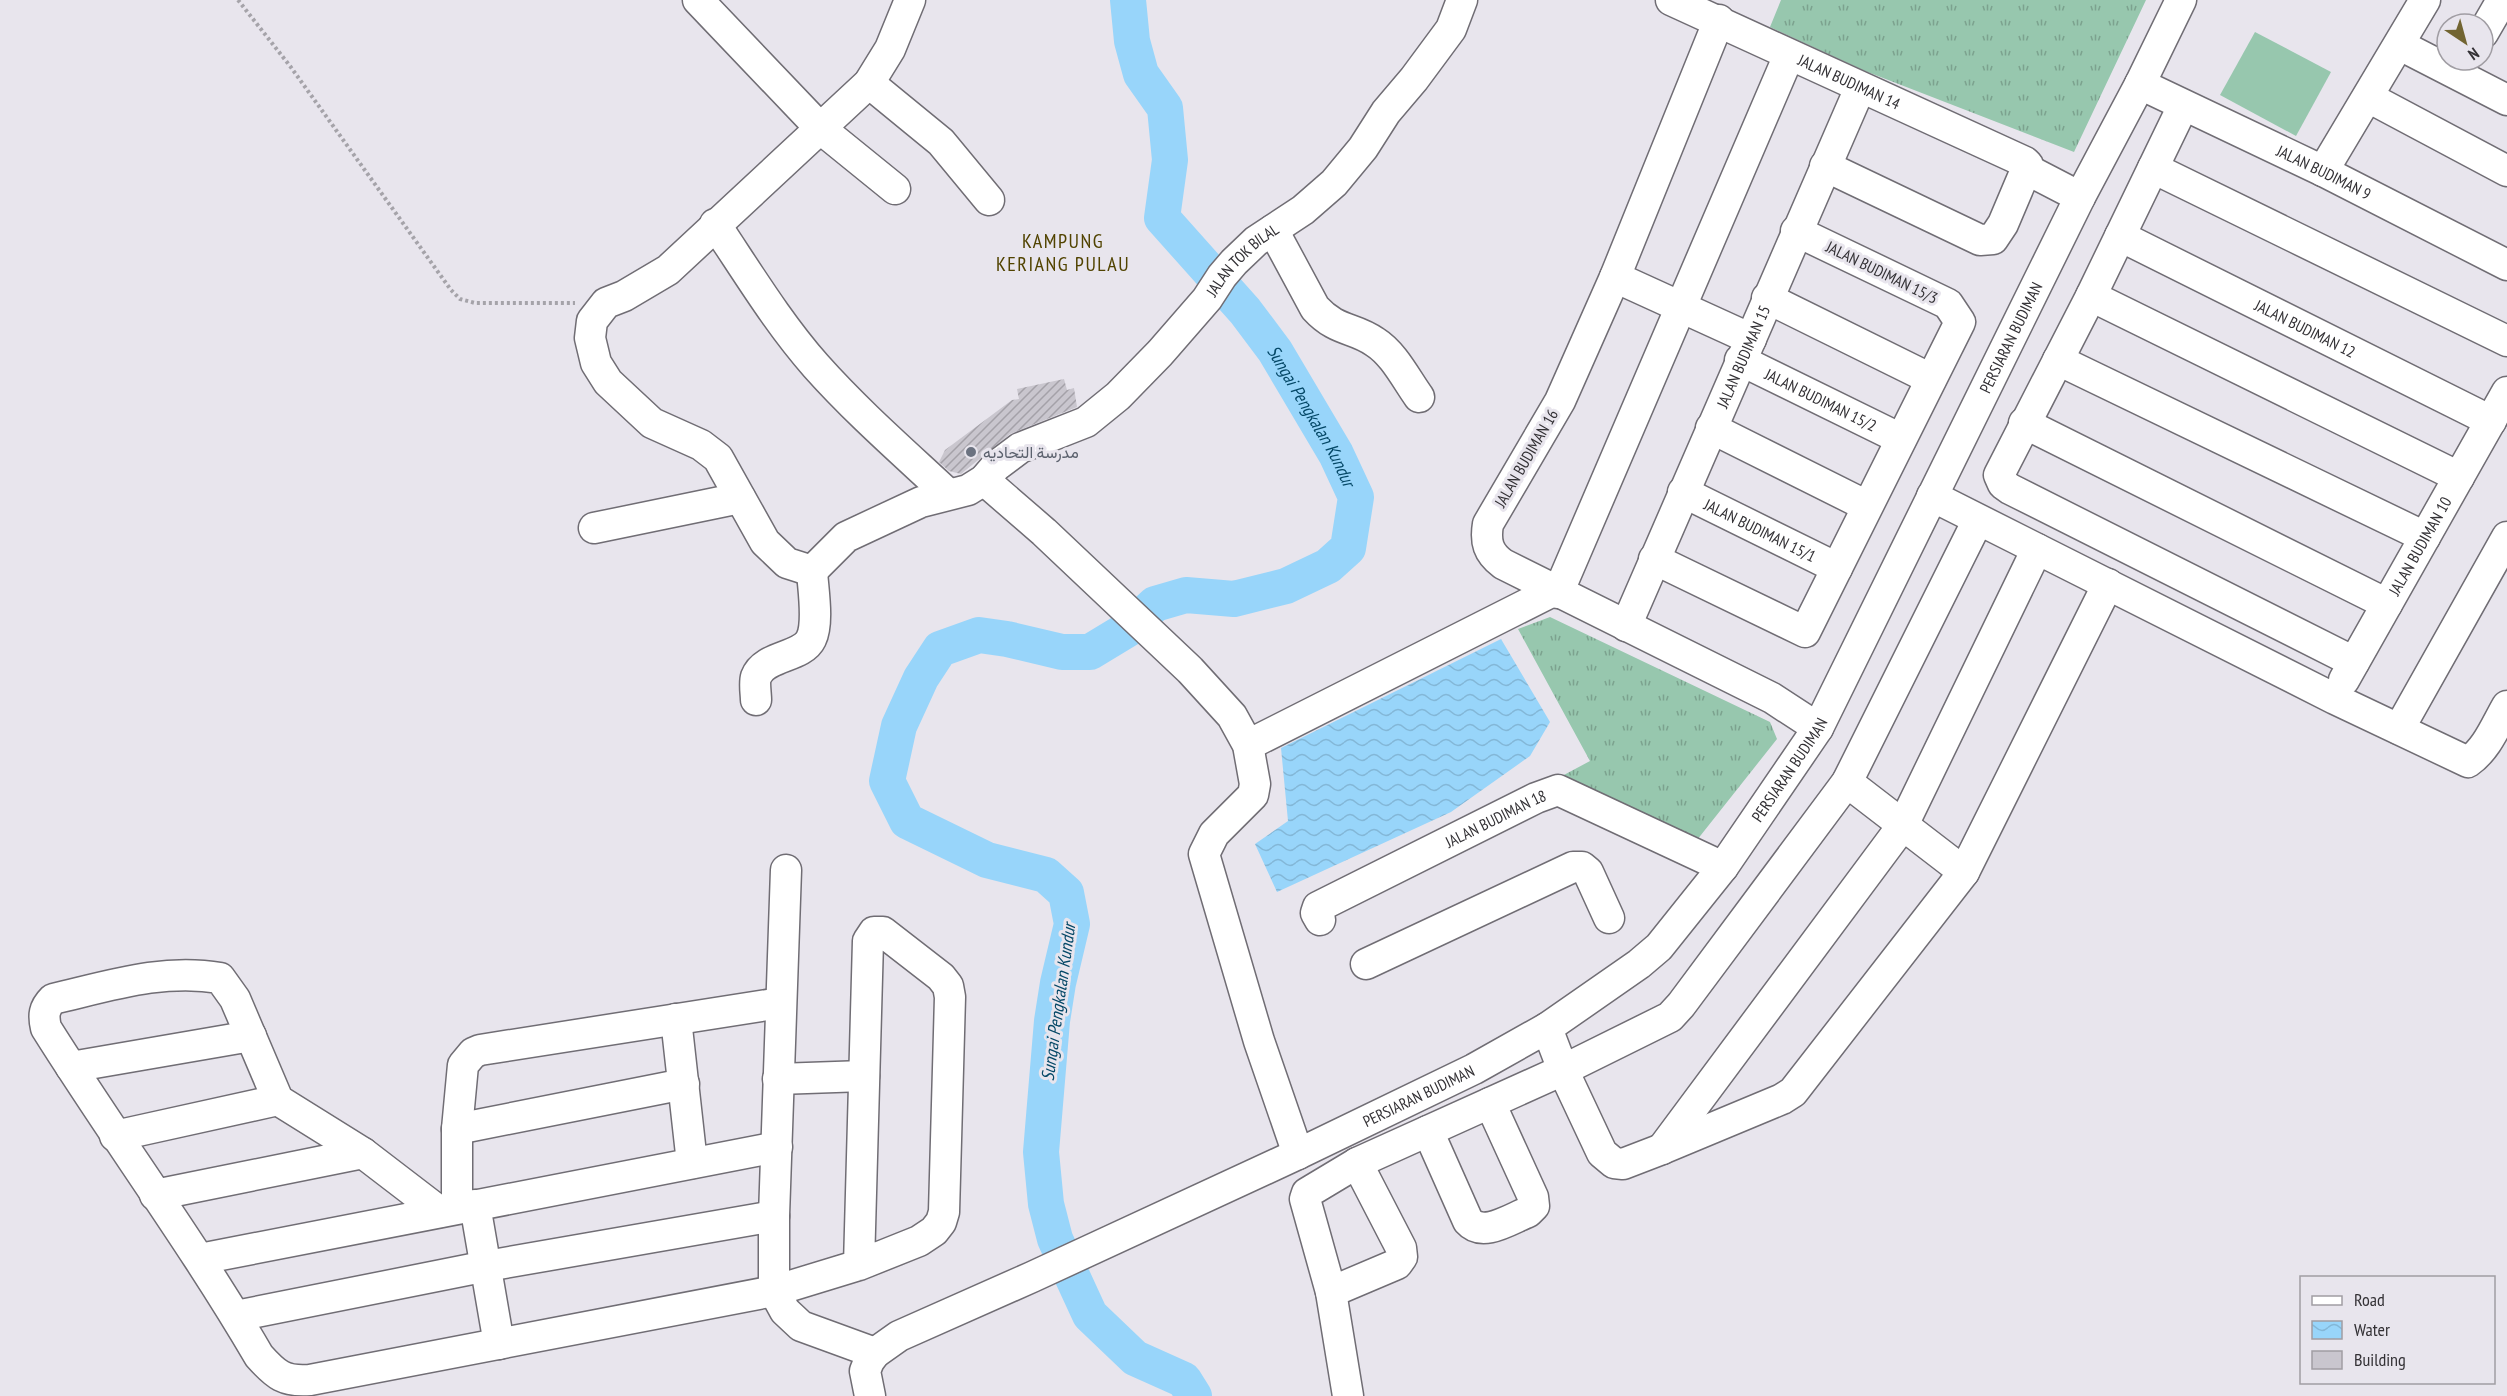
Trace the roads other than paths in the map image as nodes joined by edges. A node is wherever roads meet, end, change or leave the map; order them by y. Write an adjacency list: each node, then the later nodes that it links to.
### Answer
1 (698, 0): 16 (street)
2 (910, 0): 10 (street)
3 (1462, 0): 26 (street, JALAN TOK BILAL)
4 (1671, 0): 7 (street, JALAN BUDIMAN 14)
5 (2181, 0): 11 (street, PERSIARAN BUDIMAN)
6 (2425, 0): 8 (street)
7 (1719, 20): 9 (street, JALAN BUDIMAN 14); 30 (street, JALAN BUDIMAN 16)
8 (2400, 45): 13 (street); 14 (street)
9 (1789, 55): 12 (street, JALAN BUDIMAN 14); 33 (street)
10 (870, 83): 16 (street); 24 (street)
11 (2140, 84): 15 (street, JALAN BUDIMAN 9); 23 (street, PERSIARAN BUDIMAN)
12 (1860, 88): 17 (street, JALAN BUDIMAN 15); 18 (street, JALAN BUDIMAN 14)
13 (2368, 97): 20 (street); 21 (street)
14 (2507, 100)
15 (2184, 106): 19 (street); 20 (street, JALAN BUDIMAN 9)
16 (821, 129): 22 (street); 25 (street)
17 (1826, 166): 18 (street); 27 (street, JALAN BUDIMAN 15)
18 (2028, 168): 23 (street, JALAN BUDIMAN 14)
19 (2153, 168): 28 (street); 34 (street)
20 (2323, 171): 29 (street, JALAN BUDIMAN 9)
21 (2507, 171)
22 (895, 189)
23 (2080, 197): 48 (street, PERSIARAN BUDIMAN)
24 (989, 200)
25 (715, 224): 47 (street); 49 (street)
26 (1273, 230): 39 (street); 45 (street, JALAN TOK BILAL)
27 (1796, 231): 32 (street, JALAN BUDIMAN 15); 37 (street, JALAN BUDIMAN 15/3)
28 (2120, 236): 31 (street); 40 (street, JALAN BUDIMAN 12)
29 (2507, 265)
30 (1615, 277): 33 (street, JALAN BUDIMAN 15/2); 60 (street, JALAN BUDIMAN 16)
31 (2091, 296): 36 (street); 44 (street)
32 (1767, 298): 35 (street, JALAN BUDIMAN 15); 37 (street)
33 (1680, 308): 35 (street, JALAN BUDIMAN 15/2); 60 (street)
34 (2507, 340)
35 (1746, 350): 42 (street, JALAN BUDIMAN 15); 43 (street, JALAN BUDIMAN 15/2)
36 (2058, 360): 41 (street); 53 (street)
37 (1931, 379): 43 (street)
38 (2507, 392): 40 (street, JALAN BUDIMAN 10)
39 (1419, 397)
40 (2492, 421): 44 (street, JALAN BUDIMAN 10)
41 (2024, 423): 61 (street); 63 (street)
42 (1711, 428): 46 (street, JALAN BUDIMAN 15); 50 (street)
43 (1901, 439): 50 (street)
44 (2459, 477): 53 (street, JALAN BUDIMAN 10)
45 (984, 480): 47 (street); 69 (street)
46 (1683, 492): 56 (street, JALAN BUDIMAN 15); 57 (street, JALAN BUDIMAN 15/1)
47 (948, 494): 58 (street)
48 (1932, 496): 51 (street); 67 (street, PERSIARAN BUDIMAN)
49 (740, 498): 52 (street); 58 (street)
50 (1868, 506): 57 (street)
51 (1978, 520): 55 (street); 70 (street)
52 (594, 528)
53 (2425, 537): 61 (street, JALAN BUDIMAN 10)
54 (2507, 537): 68 (street)
55 (2037, 549): 59 (street); 71 (street)
56 (1654, 559): 57 (street); 62 (street, JALAN BUDIMAN 15)
57 (1837, 568)
58 (812, 571): 65 (street)
59 (2108, 584): 64 (street); 74 (street)
60 (1556, 592): 62 (street, JALAN BUDIMAN 16); 69 (street)
61 (2387, 604): 63 (street, JALAN BUDIMAN 10)
62 (1626, 626): 67 (street, JALAN BUDIMAN 16)
63 (2354, 662): 64 (street, JALAN BUDIMAN 10)
64 (2335, 699): 68 (street)
65 (756, 700)
66 (2507, 706): 68 (street)
67 (1818, 728): 72 (street, PERSIARAN BUDIMAN)
68 (2399, 729)
69 (1248, 746): 95 (street)
70 (1847, 782): 71 (street); 83 (street)
71 (1903, 825): 74 (street); 93 (street)
72 (1723, 867): 76 (street, JALAN BUDIMAN 18); 80 (street, PERSIARAN BUDIMAN)
73 (786, 870): 78 (street)
74 (1964, 872): 93 (street)
75 (1609, 918): 77 (street)
76 (1320, 921)
77 (1366, 964)
78 (780, 1003): 79 (street); 85 (street)
79 (676, 1019): 86 (street); 89 (street)
80 (1547, 1028): 83 (street); 95 (street, PERSIARAN BUDIMAN)
81 (251, 1036): 82 (street); 82 (street); 87 (street)
82 (71, 1067): 91 (street)
83 (1563, 1070): 88 (street); 93 (street)
84 (864, 1076): 85 (street); 102 (street); 102 (street)
85 (778, 1079): 92 (street)
86 (684, 1083): 89 (street); 96 (street)
87 (278, 1100): 91 (street); 94 (street)
88 (1490, 1103): 90 (street); 90 (street)
89 (457, 1129): 99 (street)
90 (1428, 1131): 97 (street)
91 (115, 1136): 98 (street)
92 (777, 1147): 96 (street); 100 (street)
93 (1662, 1149)
94 (363, 1153): 98 (street); 99 (street)
95 (1298, 1155): 108 (street, PERSIARAN BUDIMAN)
96 (692, 1163): 99 (street)
97 (1357, 1163): 105 (street); 105 (street)
98 (155, 1195): 101 (street)
99 (457, 1208): 101 (street); 103 (street)
100 (774, 1216): 103 (street); 104 (street)
101 (200, 1259): 106 (street)
102 (859, 1265): 104 (street)
103 (487, 1266): 106 (street); 107 (street)
104 (774, 1291): 107 (street); 108 (street)
105 (1331, 1292): 110 (street)
106 (236, 1316): 107 (street)
107 (500, 1344)
108 (875, 1353): 109 (street)
109 (870, 1396)
110 (1347, 1396)

